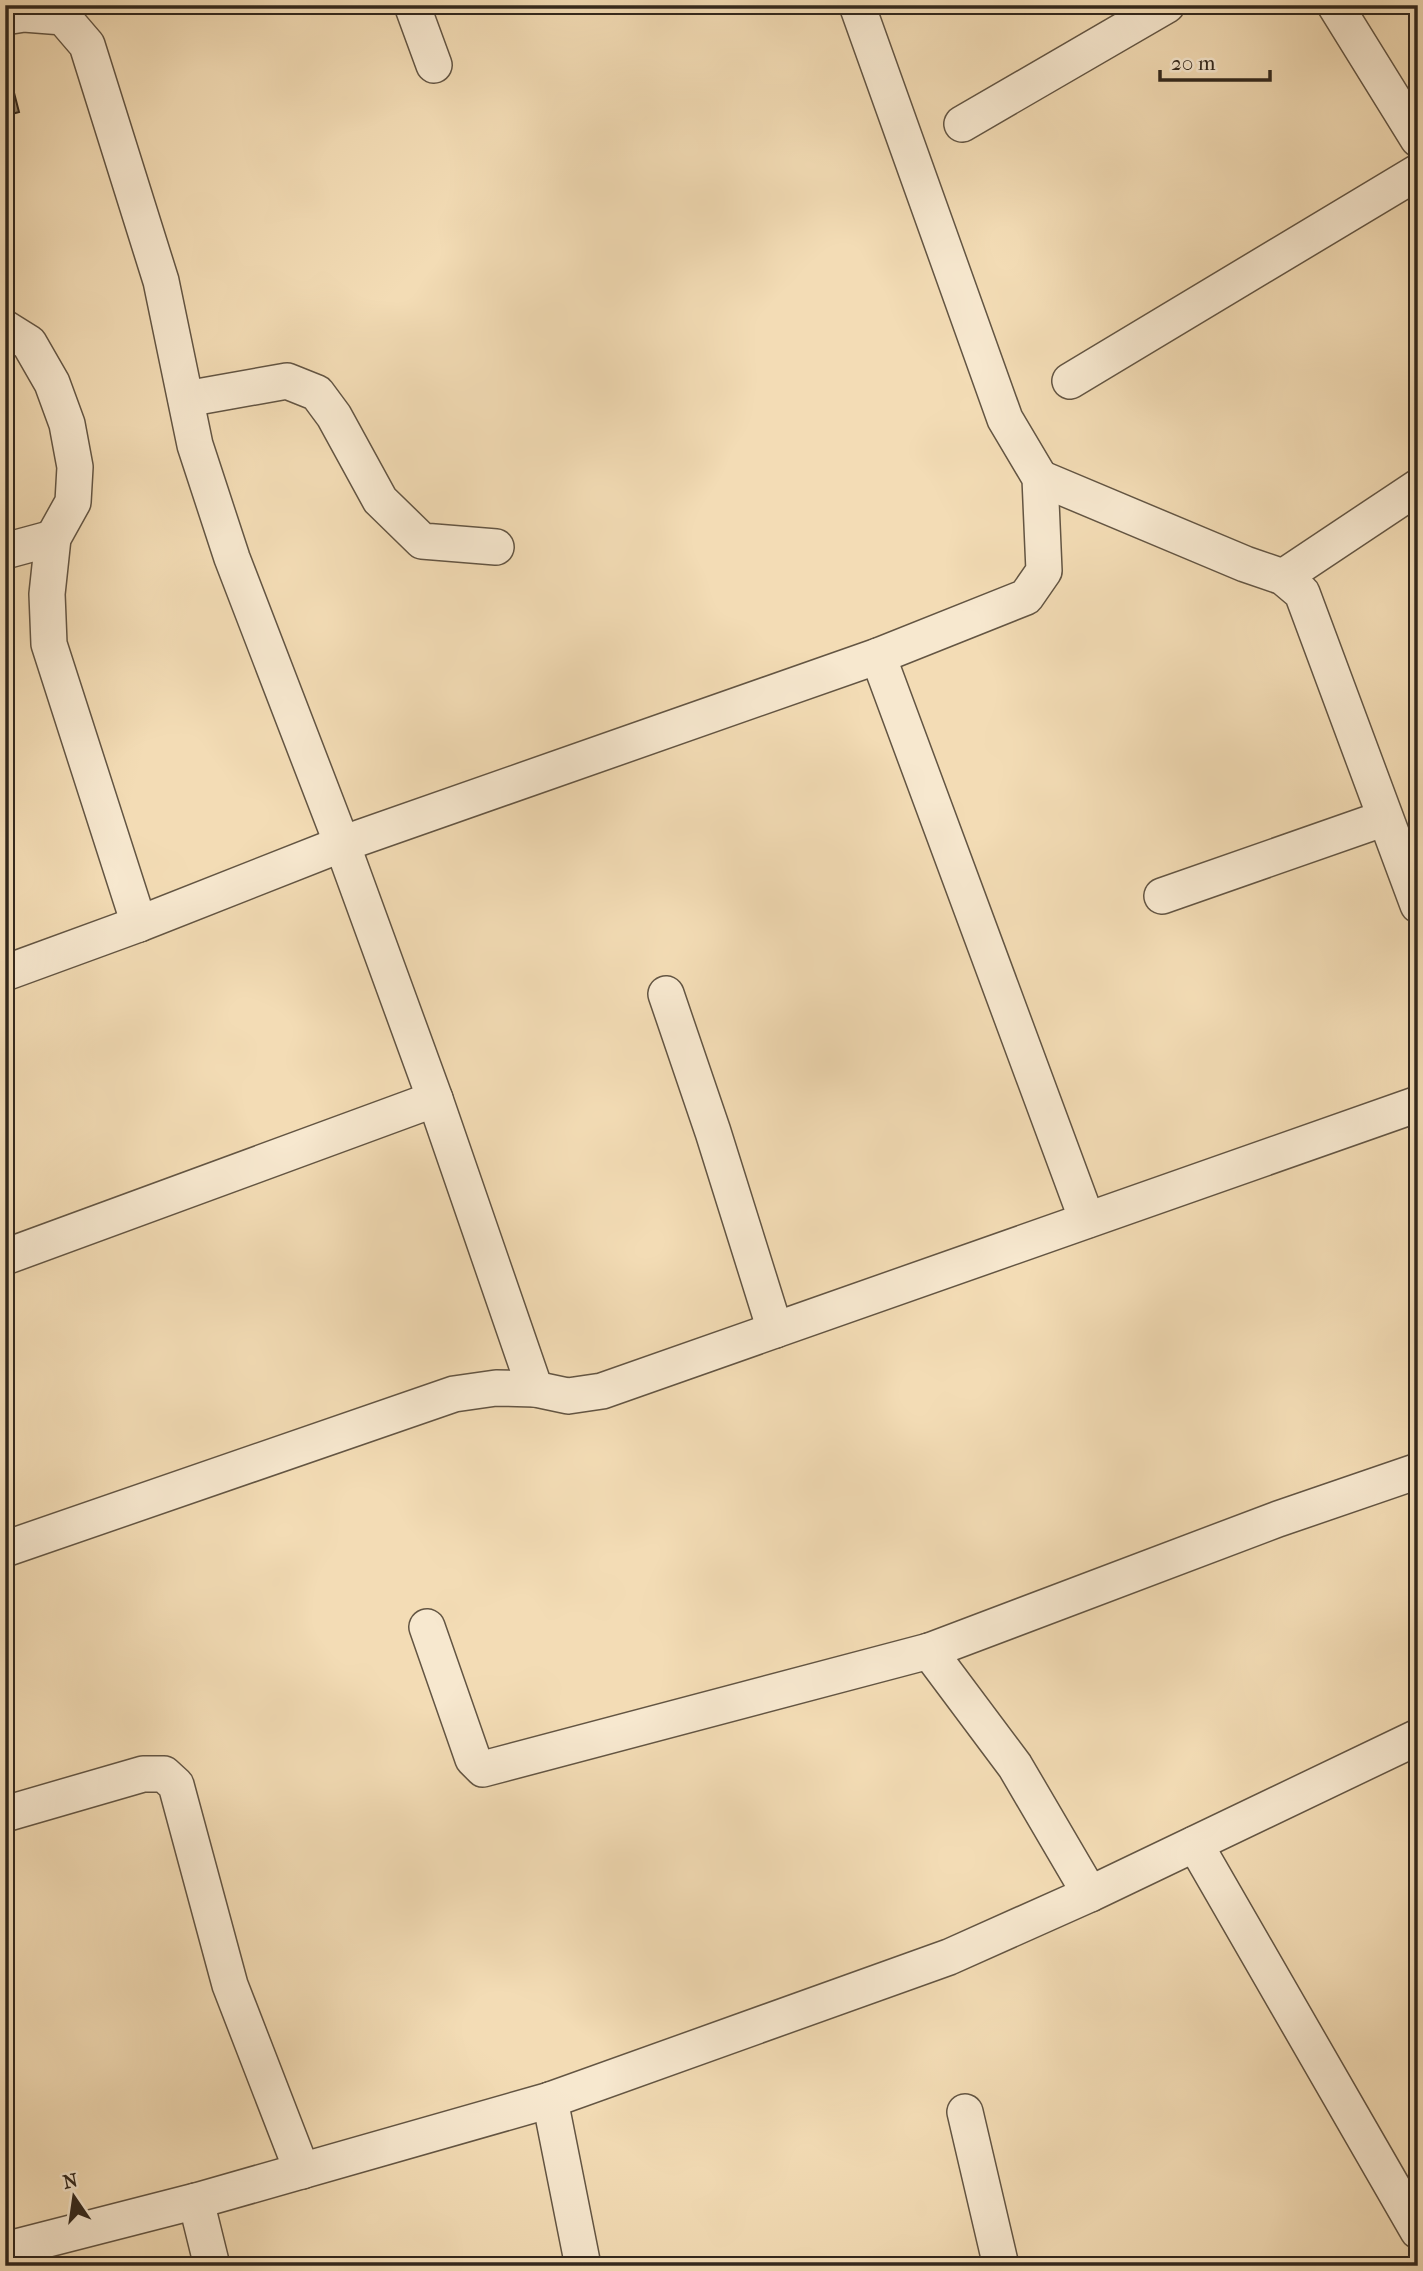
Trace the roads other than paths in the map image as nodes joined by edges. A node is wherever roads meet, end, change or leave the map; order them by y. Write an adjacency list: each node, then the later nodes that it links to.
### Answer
1 (412, 5): 6 (street)
2 (857, 5): 13 (street)
3 (1167, 5): 7 (street)
4 (1335, 5): 8 (street)
5 (5, 17): 12 (street)
6 (434, 65)
7 (962, 124)
8 (1418, 139)
9 (1418, 172): 11 (street)
10 (5, 328): 15 (street)
11 (1070, 381)
12 (186, 398): 16 (street); 21 (street)
13 (1040, 478): 18 (street); 19 (street)
14 (1418, 487): 18 (street)
15 (54, 538): 17 (street); 24 (street)
16 (496, 547)
17 (5, 551)
18 (1283, 577): 20 (street)
19 (878, 656): 21 (street); 29 (street)
20 (1385, 818): 22 (street); 23 (street)
21 (342, 845): 24 (street); 27 (street)
22 (1162, 896)
23 (1418, 905)
24 (139, 924): 25 (street)
25 (5, 973)
26 (666, 994): 31 (street)
27 (435, 1099): 30 (street); 32 (street)
28 (1418, 1104): 29 (street)
29 (1087, 1220): 31 (street)
30 (5, 1257)
31 (775, 1330): 32 (street)
32 (536, 1389): 34 (street)
33 (1418, 1471): 36 (street)
34 (5, 1549)
35 (427, 1627): 36 (street)
36 (929, 1651): 40 (street)
37 (1418, 1737): 39 (street)
38 (5, 1814): 43 (street)
39 (1195, 1844): 40 (street); 45 (street)
40 (1090, 1894): 41 (street)
41 (550, 2100): 43 (street); 48 (street)
42 (965, 2112): 49 (street)
43 (302, 2171): 44 (street)
44 (196, 2201): 46 (street); 47 (street)
45 (1418, 2231)
46 (5, 2250)
47 (212, 2266)
48 (583, 2266)
49 (1001, 2266)

